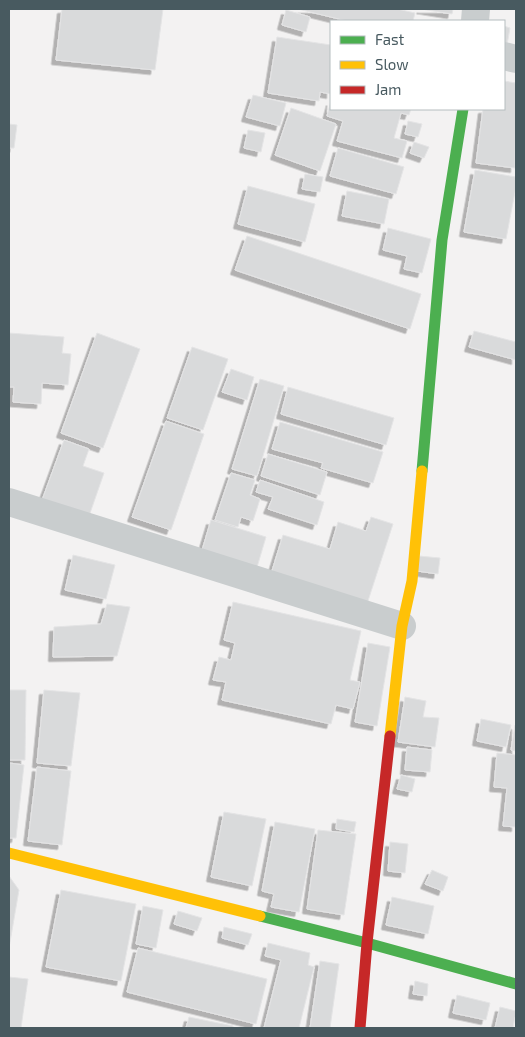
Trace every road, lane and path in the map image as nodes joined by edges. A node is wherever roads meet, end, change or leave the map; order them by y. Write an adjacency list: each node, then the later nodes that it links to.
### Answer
1 (463, 110): 3 (street)
2 (9, 502): 3 (street)
3 (402, 626): 5 (street)
4 (9, 853): 5 (street)
5 (367, 943): 6 (street); 7 (street)
6 (516, 984)
7 (360, 1028)

